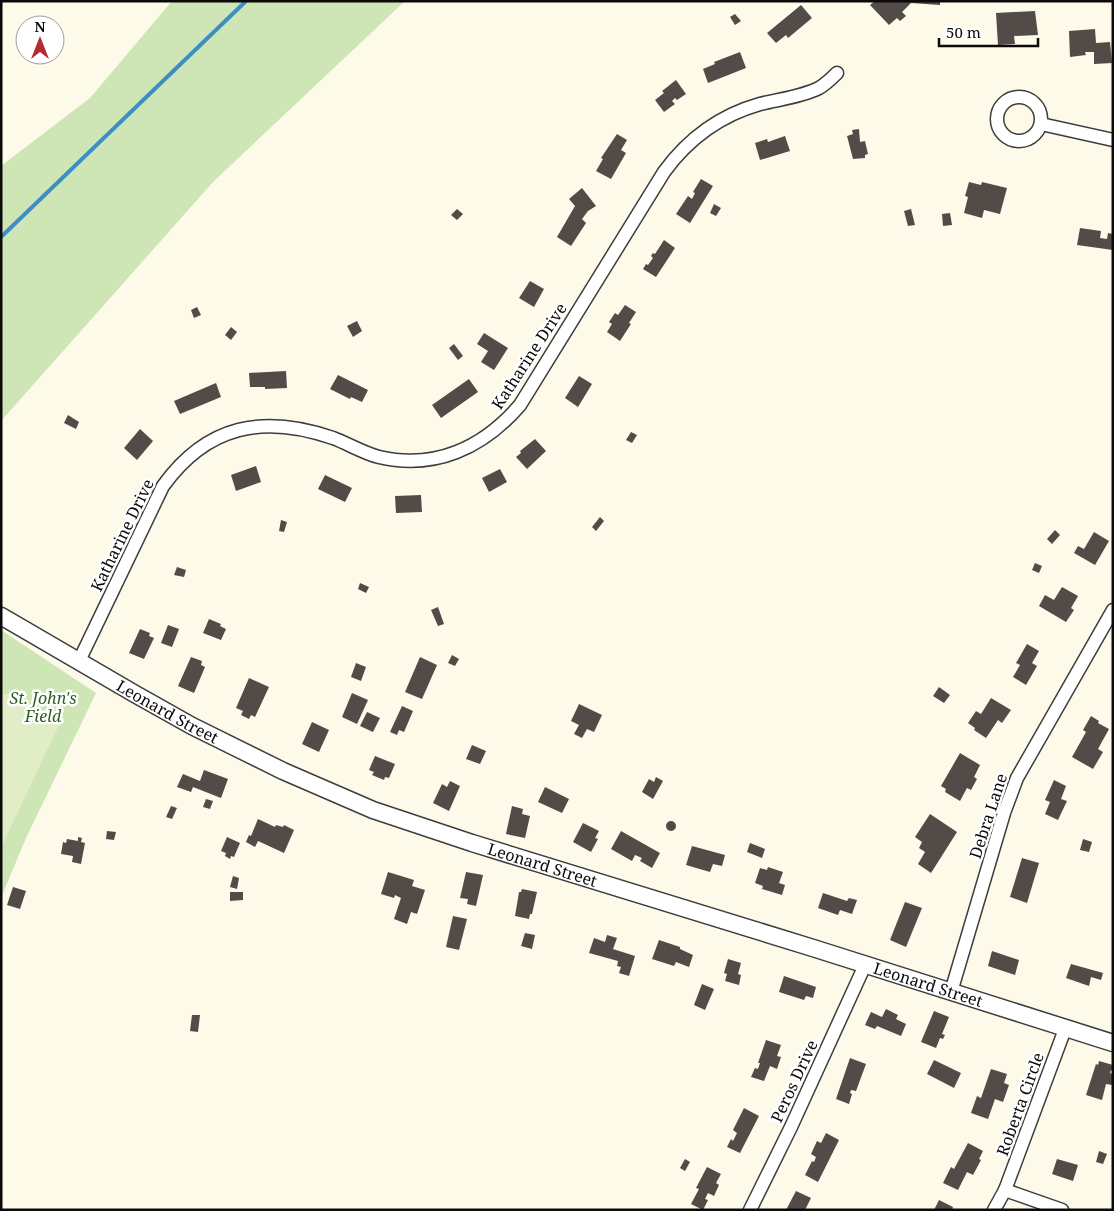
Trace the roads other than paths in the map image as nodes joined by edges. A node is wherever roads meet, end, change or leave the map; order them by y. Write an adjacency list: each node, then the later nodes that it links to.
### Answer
1 (837, 73): 6 (street, Katharine Drive)
2 (1041, 124): 3 (street)
3 (1113, 140)
4 (1113, 610): 8 (street, Debra Lane)
5 (1, 616): 6 (street, Leonard Street)
6 (79, 661): 7 (street, Leonard Street)
7 (865, 965): 8 (street, Leonard Street); 12 (street, Peros Drive)
8 (951, 992): 9 (street, Leonard Street)
9 (1065, 1029): 10 (street, Leonard Street); 11 (street, Roberta Circle)
10 (1113, 1043)
11 (1005, 1190): 13 (street, Roberta Circle); 14 (street)
12 (750, 1210)
13 (994, 1210)
14 (1062, 1210)

